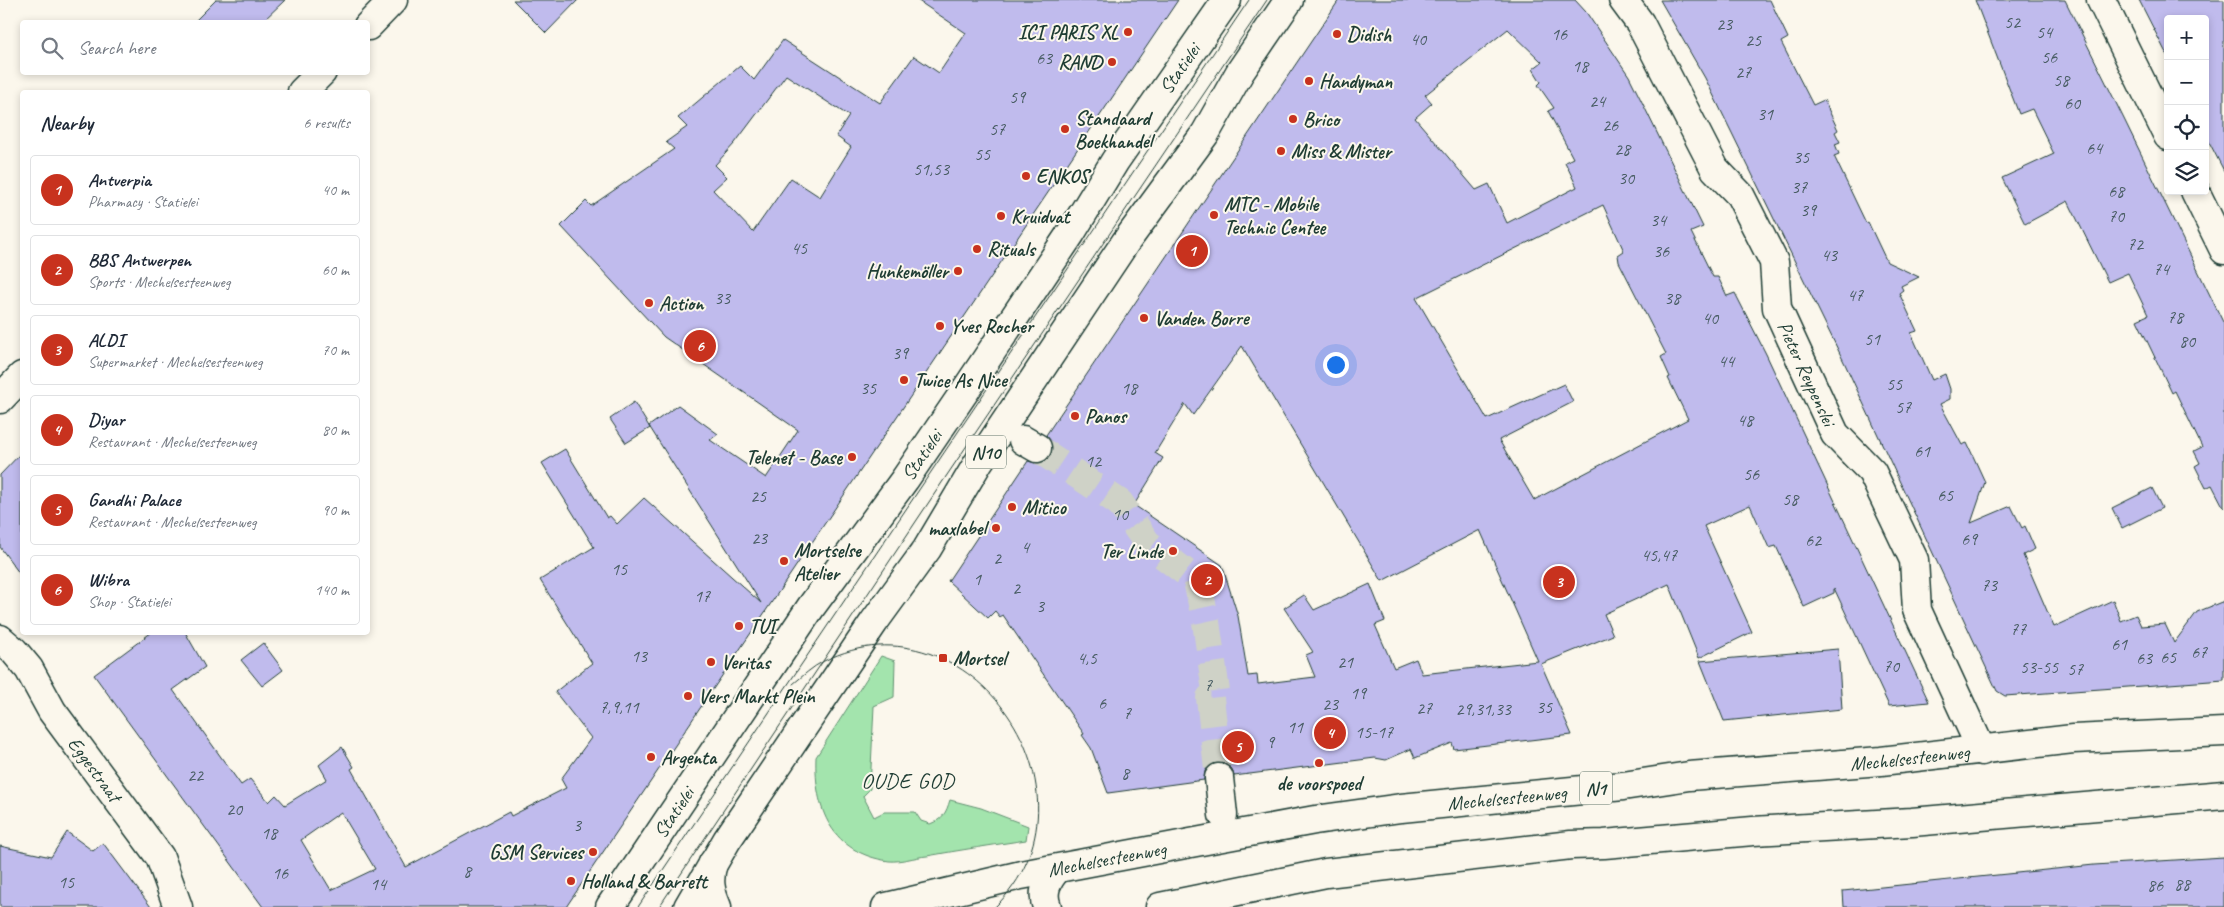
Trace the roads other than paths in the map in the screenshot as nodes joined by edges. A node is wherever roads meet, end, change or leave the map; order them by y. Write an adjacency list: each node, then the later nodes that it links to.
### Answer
1 (393, 0): 6 (main road)
2 (1227, 0): 23 (main road, Statielei / N10)
3 (1289, 0): 20 (main road, N10)
4 (1623, 0): 16 (main road, Pieter Reypenslei)
5 (2101, 0): 9 (main road)
6 (370, 24)
7 (319, 75): 8 (main road)
8 (304, 90)
9 (2164, 128)
10 (2197, 195): 11 (main road)
11 (2224, 250)
12 (20, 378): 13 (main road)
13 (0, 399)
14 (0, 639): 22 (main road, Eggestraat)
15 (2224, 732): 16 (main road, Mechelsesteenweg / N1)
16 (1982, 751): 21 (main road, Mechelsesteenweg / N1)
17 (1219, 778): 19 (main road)
18 (2224, 796): 28 (main road)
19 (1223, 815)
20 (714, 861): 24 (main road, N10); 25 (main road)
21 (1057, 869): 26 (main road, Mechelsesteenweg / N1); 27 (main road)
22 (178, 907)
23 (610, 907)
24 (688, 907)
25 (717, 907)
26 (886, 907)
27 (1047, 907)
28 (1160, 907)

